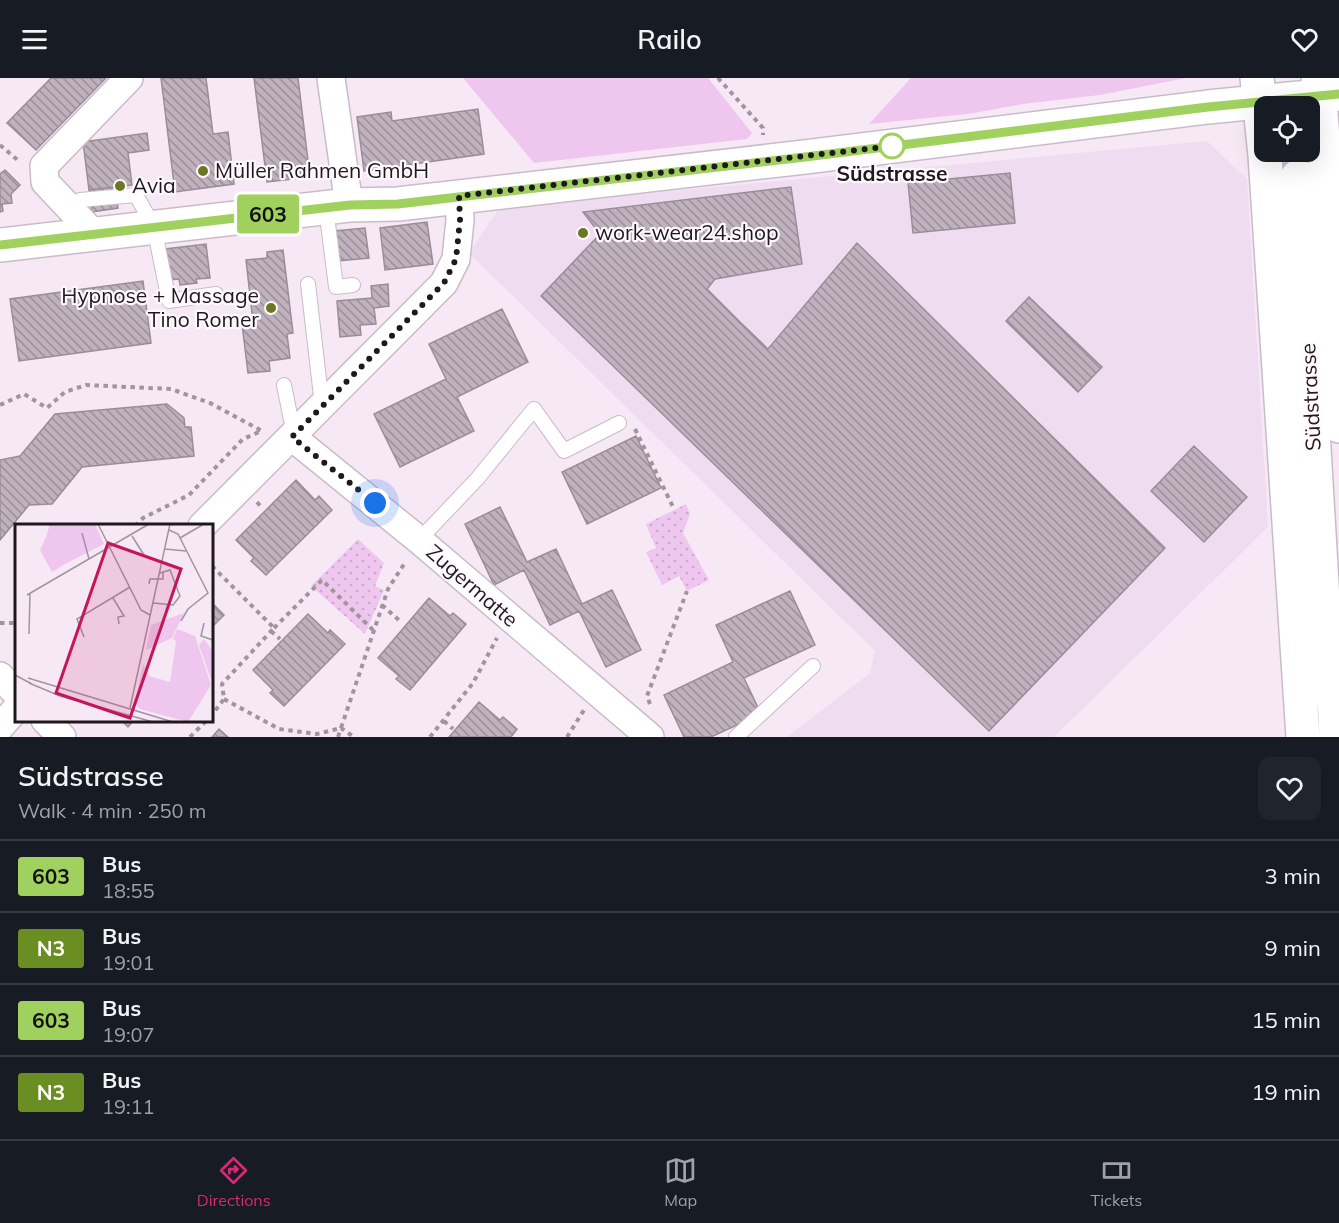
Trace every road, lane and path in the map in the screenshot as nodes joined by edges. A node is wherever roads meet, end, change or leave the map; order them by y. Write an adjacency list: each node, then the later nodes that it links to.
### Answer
1 (129, 78): 10 (street)
2 (331, 78): 9 (street)
3 (718, 78): 6 (path)
4 (1325, 89): 5 (main road); 20 (main road)
5 (1259, 90): 6 (main road); 55 (main road)
6 (766, 161): 8 (main road)
7 (1298, 177): 31 (main road, Südstrasse)
8 (459, 196): 9 (main road); 18 (street)
9 (338, 206): 11 (main road); 14 (lane)
10 (84, 223): 11 (main road); 12 (main road)
11 (154, 227): 15 (lane)
12 (0, 245)
13 (308, 284): 18 (lane)
14 (353, 285)
15 (216, 294)
16 (284, 385): 22 (lane)
17 (0, 405): 21 (path)
18 (322, 407): 22 (street)
19 (619, 423): 23 (path); 26 (lane)
20 (1339, 426)
21 (262, 431): 22 (path); 24 (path)
22 (291, 439): 25 (street); 26 (street, Zugermatte)
23 (674, 509)
24 (136, 524)
25 (203, 524)
26 (419, 540): 29 (path); 30 (street, Zugermatte)
27 (213, 567): 33 (path)
28 (687, 591): 45 (path)
29 (382, 605): 32 (path); 34 (path)
30 (506, 616): 42 (path); 45 (street, Zugermatte)
31 (1324, 618): 56 (main road, Südstrasse); 57 (main road, Südstrasse)
32 (401, 622)
33 (273, 630): 34 (path); 35 (path); 39 (path)
34 (374, 631): 47 (path)
35 (280, 639)
36 (813, 666): 54 (lane)
37 (0, 676): 38 (street)
38 (15, 692)
39 (224, 699): 41 (path); 47 (path)
40 (15, 710): 46 (street)
41 (213, 715)
42 (444, 721): 48 (path); 53 (path)
43 (47, 722): 49 (street)
44 (205, 722): 50 (path)
45 (652, 725)
46 (0, 727)
47 (341, 728): 51 (path); 52 (path)
48 (453, 729)
49 (62, 737)
50 (190, 737)
51 (339, 737)
52 (354, 737)
53 (430, 737)
54 (736, 737)
55 (1303, 737)
56 (1322, 737)
57 (1336, 737)

